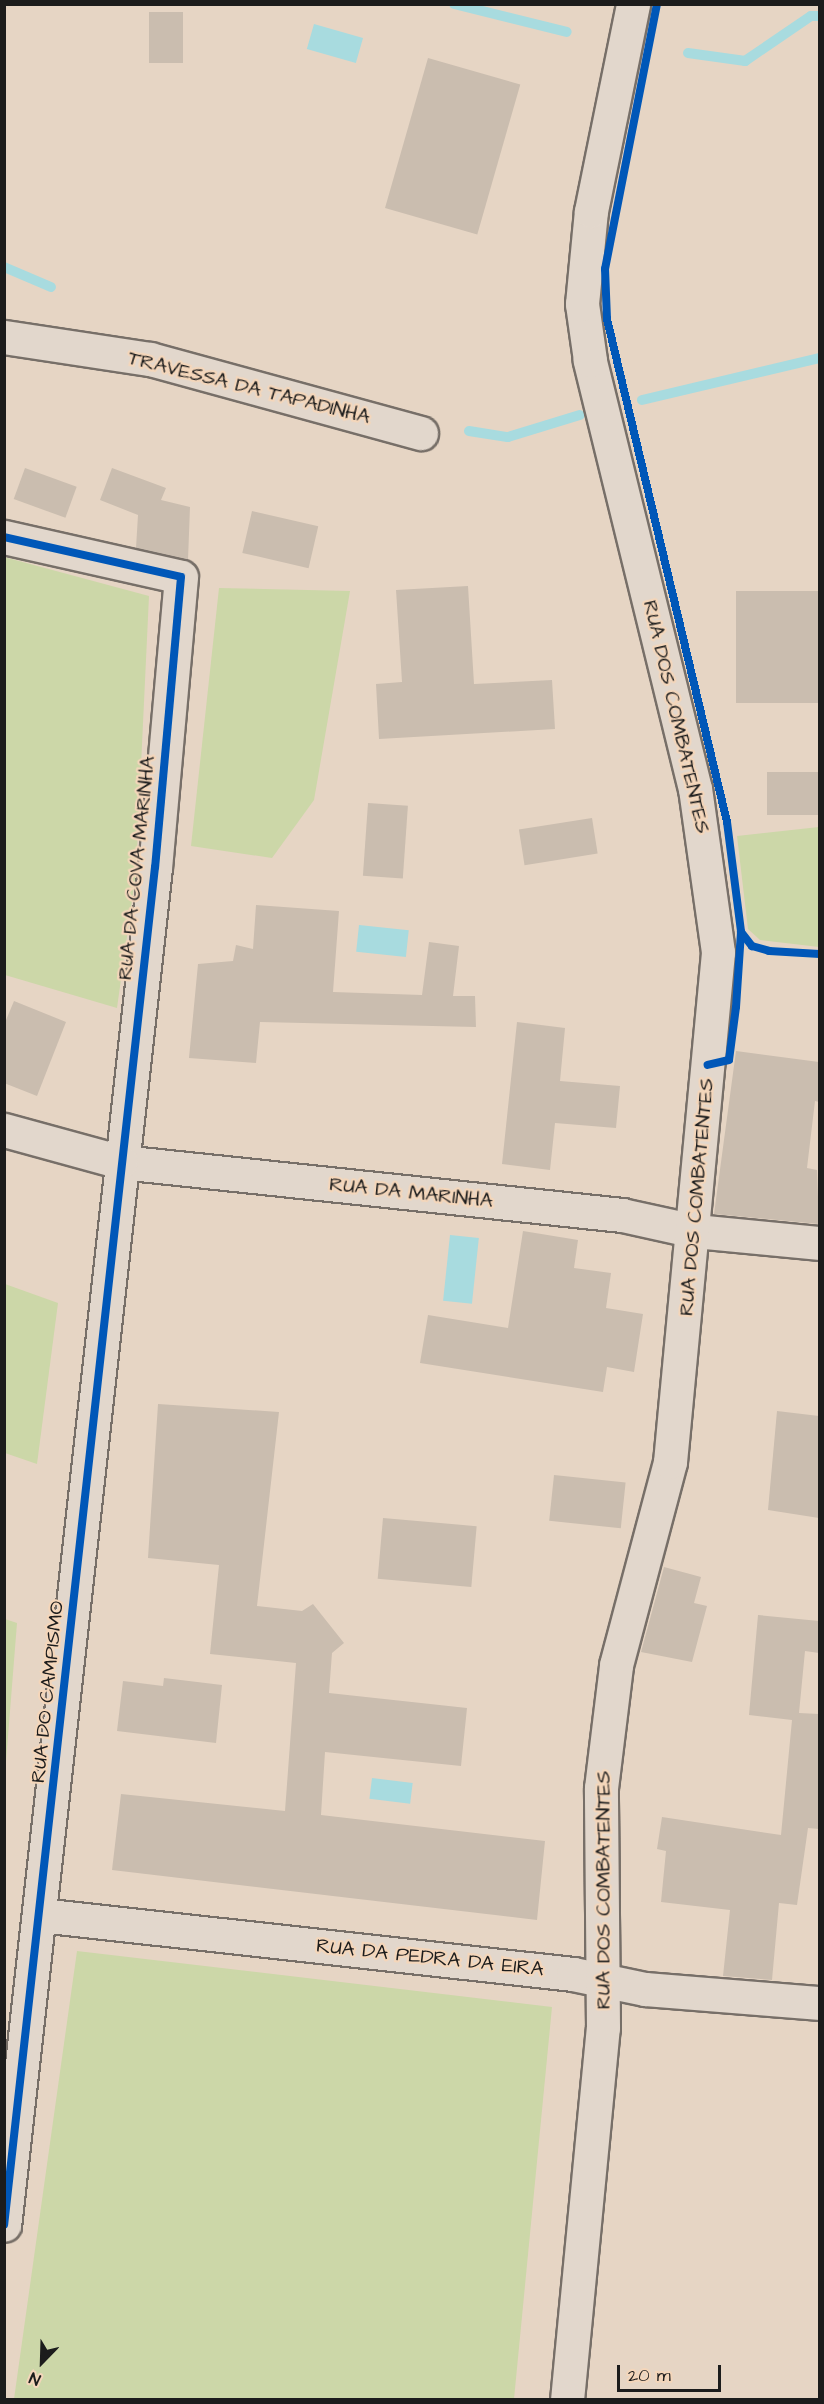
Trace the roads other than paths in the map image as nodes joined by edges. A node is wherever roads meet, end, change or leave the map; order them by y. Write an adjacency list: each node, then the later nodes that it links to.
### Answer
1 (633, 4): 7 (street, RUA DOS COMBATENTES)
2 (4, 337): 3 (street, TRAVESSA DA TAPADINHA)
3 (421, 433)
4 (4, 537): 6 (street, RUA DA COVA MARINHA)
5 (4, 1130): 6 (street, RUA DA MARINHA)
6 (121, 1162): 7 (street, RUA DA MARINHA); 9 (street, RUA DO CAMPISMO)
7 (695, 1231): 8 (street, RUA DA MARINHA); 10 (street, RUA DOS COMBATENTES)
8 (819, 1243)
9 (40, 1915): 10 (street, RUA DA PEDRA DA EIRA); 12 (street, RUA DO CAMPISMO)
10 (605, 1980): 11 (street, RUA DA PEDRA DA EIRA); 13 (street, RUA DOS COMBATENTES)
11 (819, 2003)
12 (4, 2225)
13 (567, 2400)

